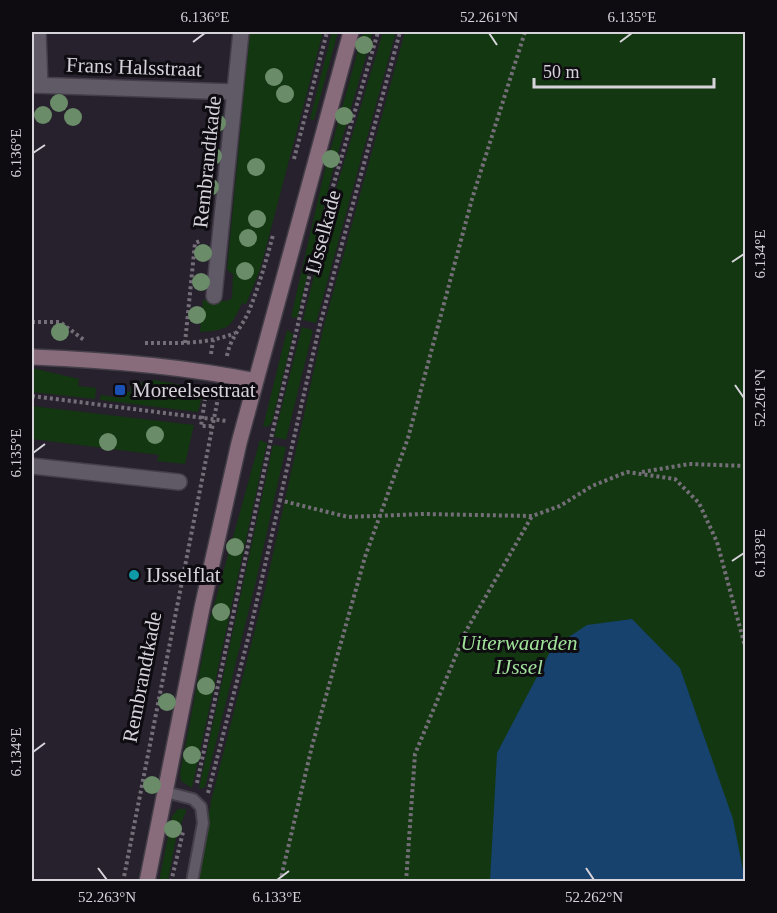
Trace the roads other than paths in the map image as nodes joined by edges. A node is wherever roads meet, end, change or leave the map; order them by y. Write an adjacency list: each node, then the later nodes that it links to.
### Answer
1 (38, 32): 4 (street)
2 (241, 32): 5 (street, Rembrandtkade)
3 (351, 32): 8 (street, IJsselkade)
4 (36, 85): 5 (street, Frans Halsstraat)
5 (235, 92): 6 (street, Rembrandtkade)
6 (214, 296)
7 (32, 357): 8 (street)
8 (256, 381): 11 (street)
9 (32, 466): 10 (street)
10 (178, 483)
11 (165, 792): 12 (street); 13 (lane)
12 (147, 882)
13 (192, 882)

